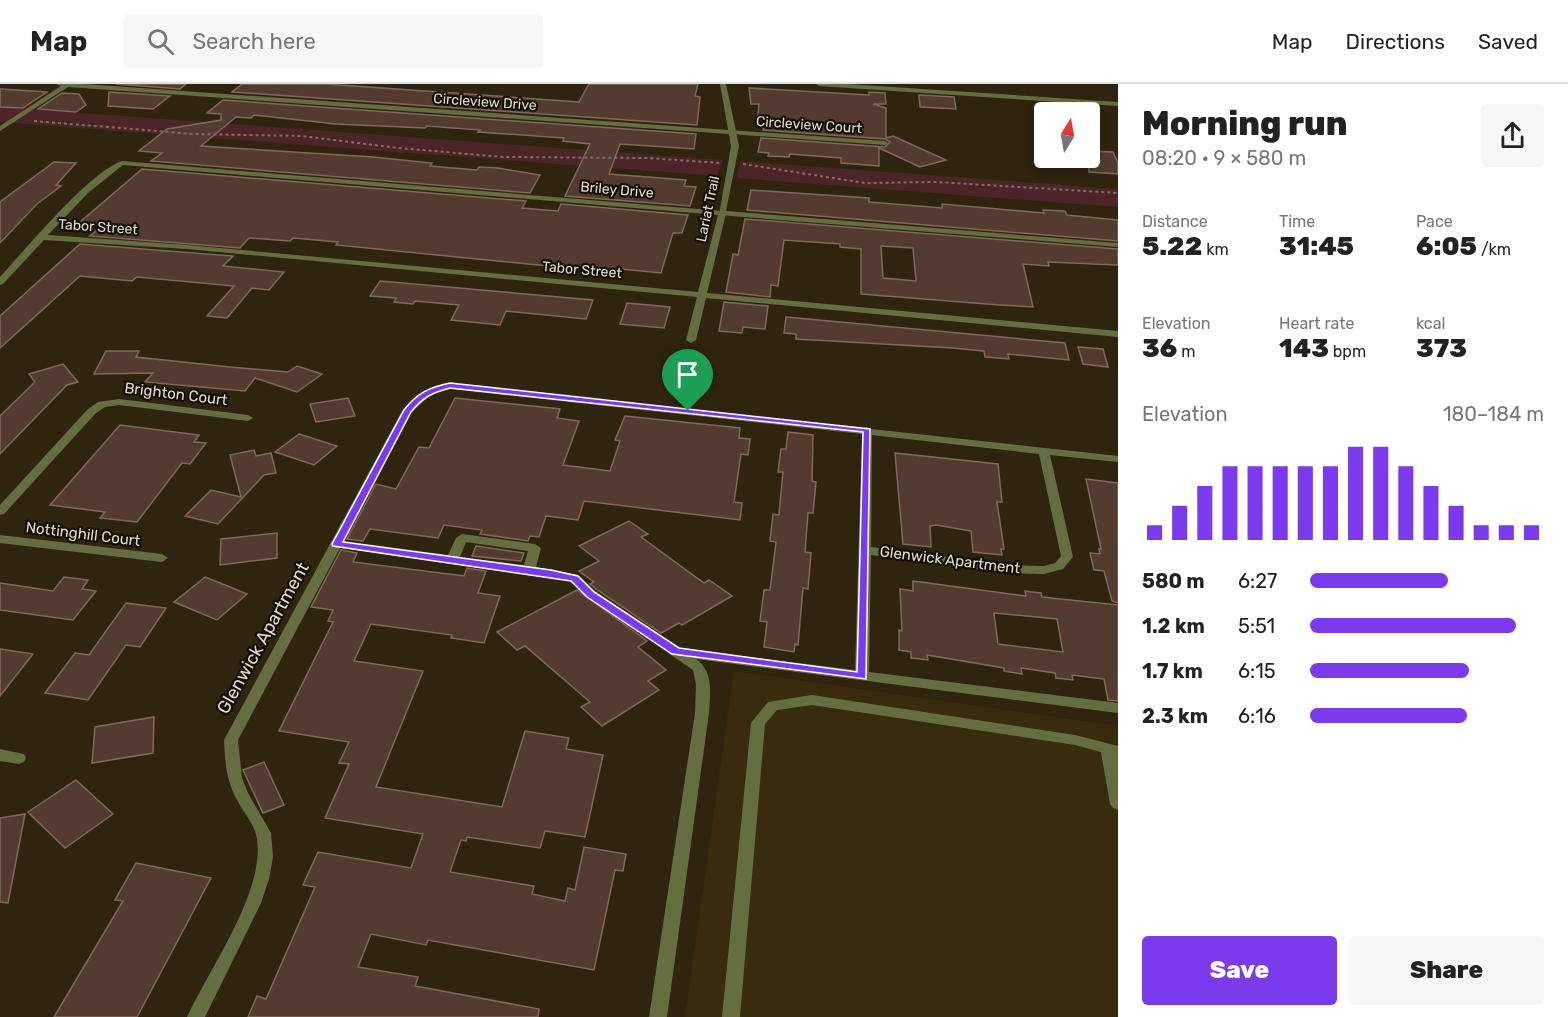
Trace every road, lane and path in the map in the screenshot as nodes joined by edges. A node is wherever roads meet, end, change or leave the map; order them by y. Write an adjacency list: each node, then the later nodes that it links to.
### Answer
1 (58, 84): 2 (street, Circleview Drive)
2 (67, 84): 6 (street, Circleview Drive); 9 (street)
3 (723, 84): 10 (street, Lariat Trail)
4 (819, 84): 7 (street)
5 (213, 89): 6 (street)
6 (206, 95): 10 (street, Circleview Drive)
7 (1118, 104)
8 (27, 120): 12 (path)
9 (0, 129)
10 (732, 132): 11 (street, Circleview Court); 15 (street, Lariat Trail)
11 (885, 143)
12 (712, 162)
13 (746, 165): 14 (path)
14 (1118, 193)
15 (722, 213): 16 (street, Briley Drive); 17 (street, Briley Drive); 19 (street, Lariat Trail)
16 (44, 237): 18 (street); 19 (street, Tabor Street)
17 (1118, 244)
18 (1, 280)
19 (702, 294): 20 (street, Tabor Street); 21 (street, Lariat Trail)
20 (1118, 334)
21 (692, 340)
22 (248, 418): 26 (street, Brighton Court)
23 (867, 430): 24 (street, Glenwick Apartment); 28 (street, Glenwick Apartment); 29 (street, Glenwick Apartment)
24 (1044, 451): 25 (street, Glenwick Apartment); 29 (street, Glenwick Apartment)
25 (1118, 459)
26 (0, 512)
27 (0, 539): 30 (street, Nottinghill Court)
28 (337, 544): 31 (street); 40 (street, Glenwick Apartment)
29 (864, 550): 34 (street, Glenwick Apartment)
30 (162, 558)
31 (452, 560): 32 (street); 32 (street)
32 (529, 570): 33 (street)
33 (676, 652): 34 (street); 41 (street)
34 (862, 677): 35 (street)
35 (1118, 708)
36 (1113, 750): 39 (street); 42 (street)
37 (0, 755): 38 (street)
38 (18, 758)
39 (1118, 804)
40 (196, 1017)
41 (658, 1017)
42 (731, 1017)

